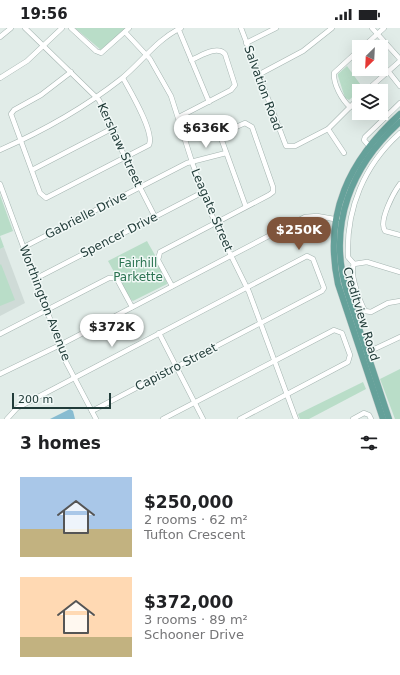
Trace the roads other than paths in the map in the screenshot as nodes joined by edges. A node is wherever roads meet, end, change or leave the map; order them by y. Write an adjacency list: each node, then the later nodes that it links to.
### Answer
1 (11, 28): 14 (street)
2 (25, 28): 17 (street, Kershaw Street)
3 (62, 28): 17 (street)
4 (71, 28): 12 (street)
5 (129, 28): 12 (street)
6 (179, 28): 18 (street); 20 (street)
7 (241, 28): 16 (street, Salvation Road)
8 (276, 28): 16 (street)
9 (332, 28): 24 (street)
10 (372, 28): 13 (street)
11 (384, 28): 13 (street)
12 (125, 32): 18 (street, Leagate Street)
13 (378, 34): 15 (street); 21 (street)
14 (0, 37)
15 (371, 40)
16 (246, 43): 24 (street, Salvation Road)
17 (43, 46): 23 (street, Kershaw Street); 26 (street)
18 (147, 55): 27 (street); 35 (street, Leagate Street)
19 (352, 56): 33 (street)
20 (191, 60): 31 (street); 31 (street)
21 (400, 60): 22 (street)
22 (388, 71): 29 (street)
23 (71, 72): 30 (street, Kershaw Street); 40 (street)
24 (258, 75): 38 (street, Salvation Road)
25 (382, 76): 28 (street)
26 (0, 78)
27 (123, 78): 30 (street); 45 (street)
28 (374, 84)
29 (400, 86)
30 (96, 97): 37 (street, Kershaw Street); 40 (street)
31 (209, 102): 35 (street)
32 (400, 104): 41 (street)
33 (350, 106): 38 (street)
34 (400, 114): 41 (main road, Creditview Road)
35 (179, 117): 46 (street, Leagate Street)
36 (400, 122): 54 (main road, Creditview Road)
37 (114, 128): 45 (street, Kershaw Street); 47 (street)
38 (328, 129): 44 (street)
39 (400, 133): 59 (street)
40 (20, 141): 42 (street); 47 (street)
41 (369, 146): 54 (main road, Creditview Road)
42 (0, 150)
43 (226, 153): 46 (street, Gabrielle Drive); 52 (street); 52 (street)
44 (344, 153)
45 (125, 158): 47 (street); 49 (street, Kershaw Street)
46 (192, 161): 49 (street, Gabrielle Drive); 51 (street, Leagate Street)
47 (32, 170)
48 (0, 184): 57 (street, Worthington Avenue)
49 (140, 187): 53 (street, Kershaw Street); 57 (street, Gabrielle Drive)
50 (399, 187): 56 (street)
51 (203, 192): 53 (street, Spencer Drive); 55 (street, Leagate Street)
52 (246, 207): 55 (street)
53 (155, 217): 61 (street, Spencer Drive)
54 (339, 220): 58 (street); 72 (main road, Creditview Road)
55 (215, 223): 58 (street, Leagate Street); 62 (street)
56 (400, 235)
57 (24, 247): 61 (street, Worthington Avenue)
58 (231, 256): 62 (street); 63 (street, Leagate Street)
59 (354, 264): 60 (street); 64 (street)
60 (400, 272)
61 (35, 279): 66 (street, Worthington Avenue)
62 (172, 286): 65 (street)
63 (247, 287): 67 (street, Leagate Street); 67 (street, Capistro Street); 68 (street)
64 (400, 301)
65 (132, 307): 66 (street); 71 (street)
66 (47, 310): 69 (street); 71 (street, Worthington Avenue)
67 (261, 323): 73 (street, Leagate Street); 74 (street, Capistro Street)
68 (158, 333): 74 (street); 76 (street)
69 (0, 334)
70 (400, 337): 72 (street)
71 (60, 345): 75 (street); 76 (street, Worthington Avenue)
72 (364, 354): 88 (main road, Creditview Road); 89 (main road, Creditview Road)
73 (275, 361): 77 (street, Leagate Street); 77 (street); 78 (street)
74 (176, 367): 78 (street); 79 (street, Capistro Street)
75 (0, 374)
76 (74, 377): 79 (street, Worthington Avenue); 80 (street)
77 (287, 395): 84 (street); 85 (street, Leagate Street)
78 (194, 403): 82 (street); 83 (street)
79 (92, 411): 81 (street, Worthington Avenue)
80 (7, 419)
81 (96, 419)
82 (163, 419)
83 (203, 419)
84 (240, 419)
85 (296, 419)
86 (353, 419): 87 (street)
87 (371, 419)
88 (383, 419)
89 (389, 419)

